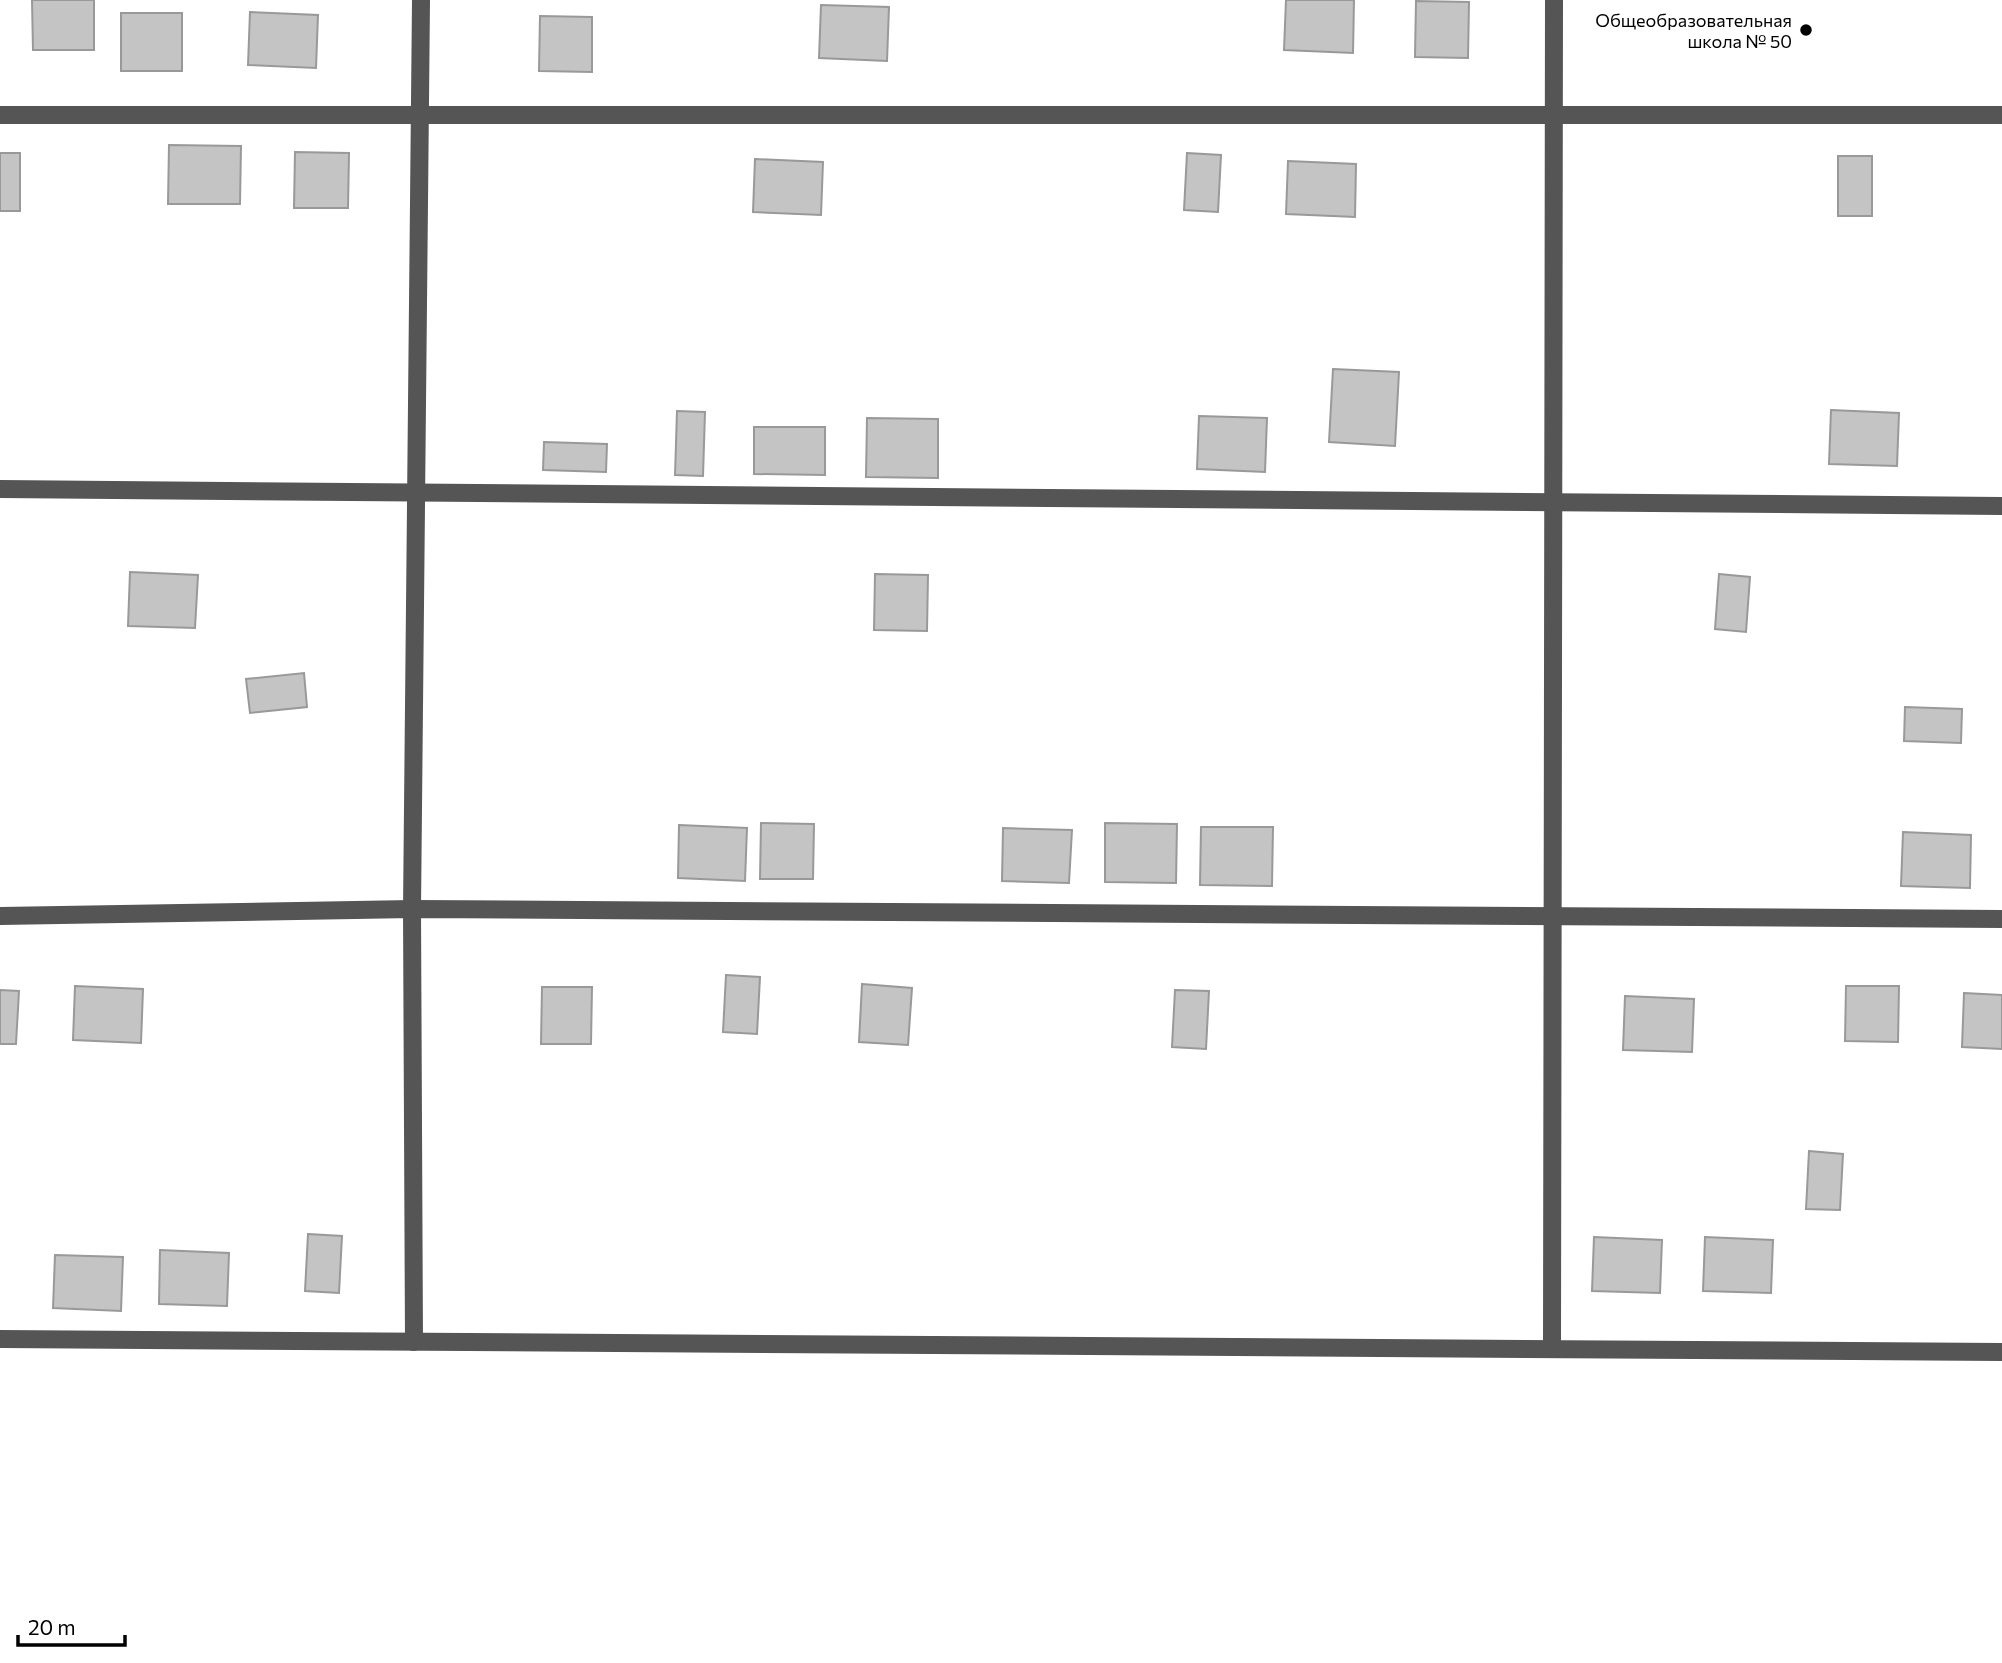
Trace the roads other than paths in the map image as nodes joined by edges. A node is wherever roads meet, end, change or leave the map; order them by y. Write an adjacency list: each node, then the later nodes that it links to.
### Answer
1 (421, 0): 4 (street)
2 (1554, 0): 5 (street)
3 (0, 115): 4 (street)
4 (420, 115): 5 (street); 8 (street)
5 (1554, 115): 6 (street); 9 (street)
6 (2002, 115)
7 (0, 489): 8 (street)
8 (416, 493): 9 (street); 11 (street)
9 (1554, 503): 10 (street); 13 (street)
10 (2002, 506)
11 (412, 909): 12 (street); 13 (street); 16 (street)
12 (0, 916)
13 (1554, 916): 14 (street); 17 (street)
14 (2002, 919)
15 (0, 1339): 16 (street)
16 (414, 1342): 17 (street)
17 (1552, 1349): 18 (street)
18 (2002, 1352)

